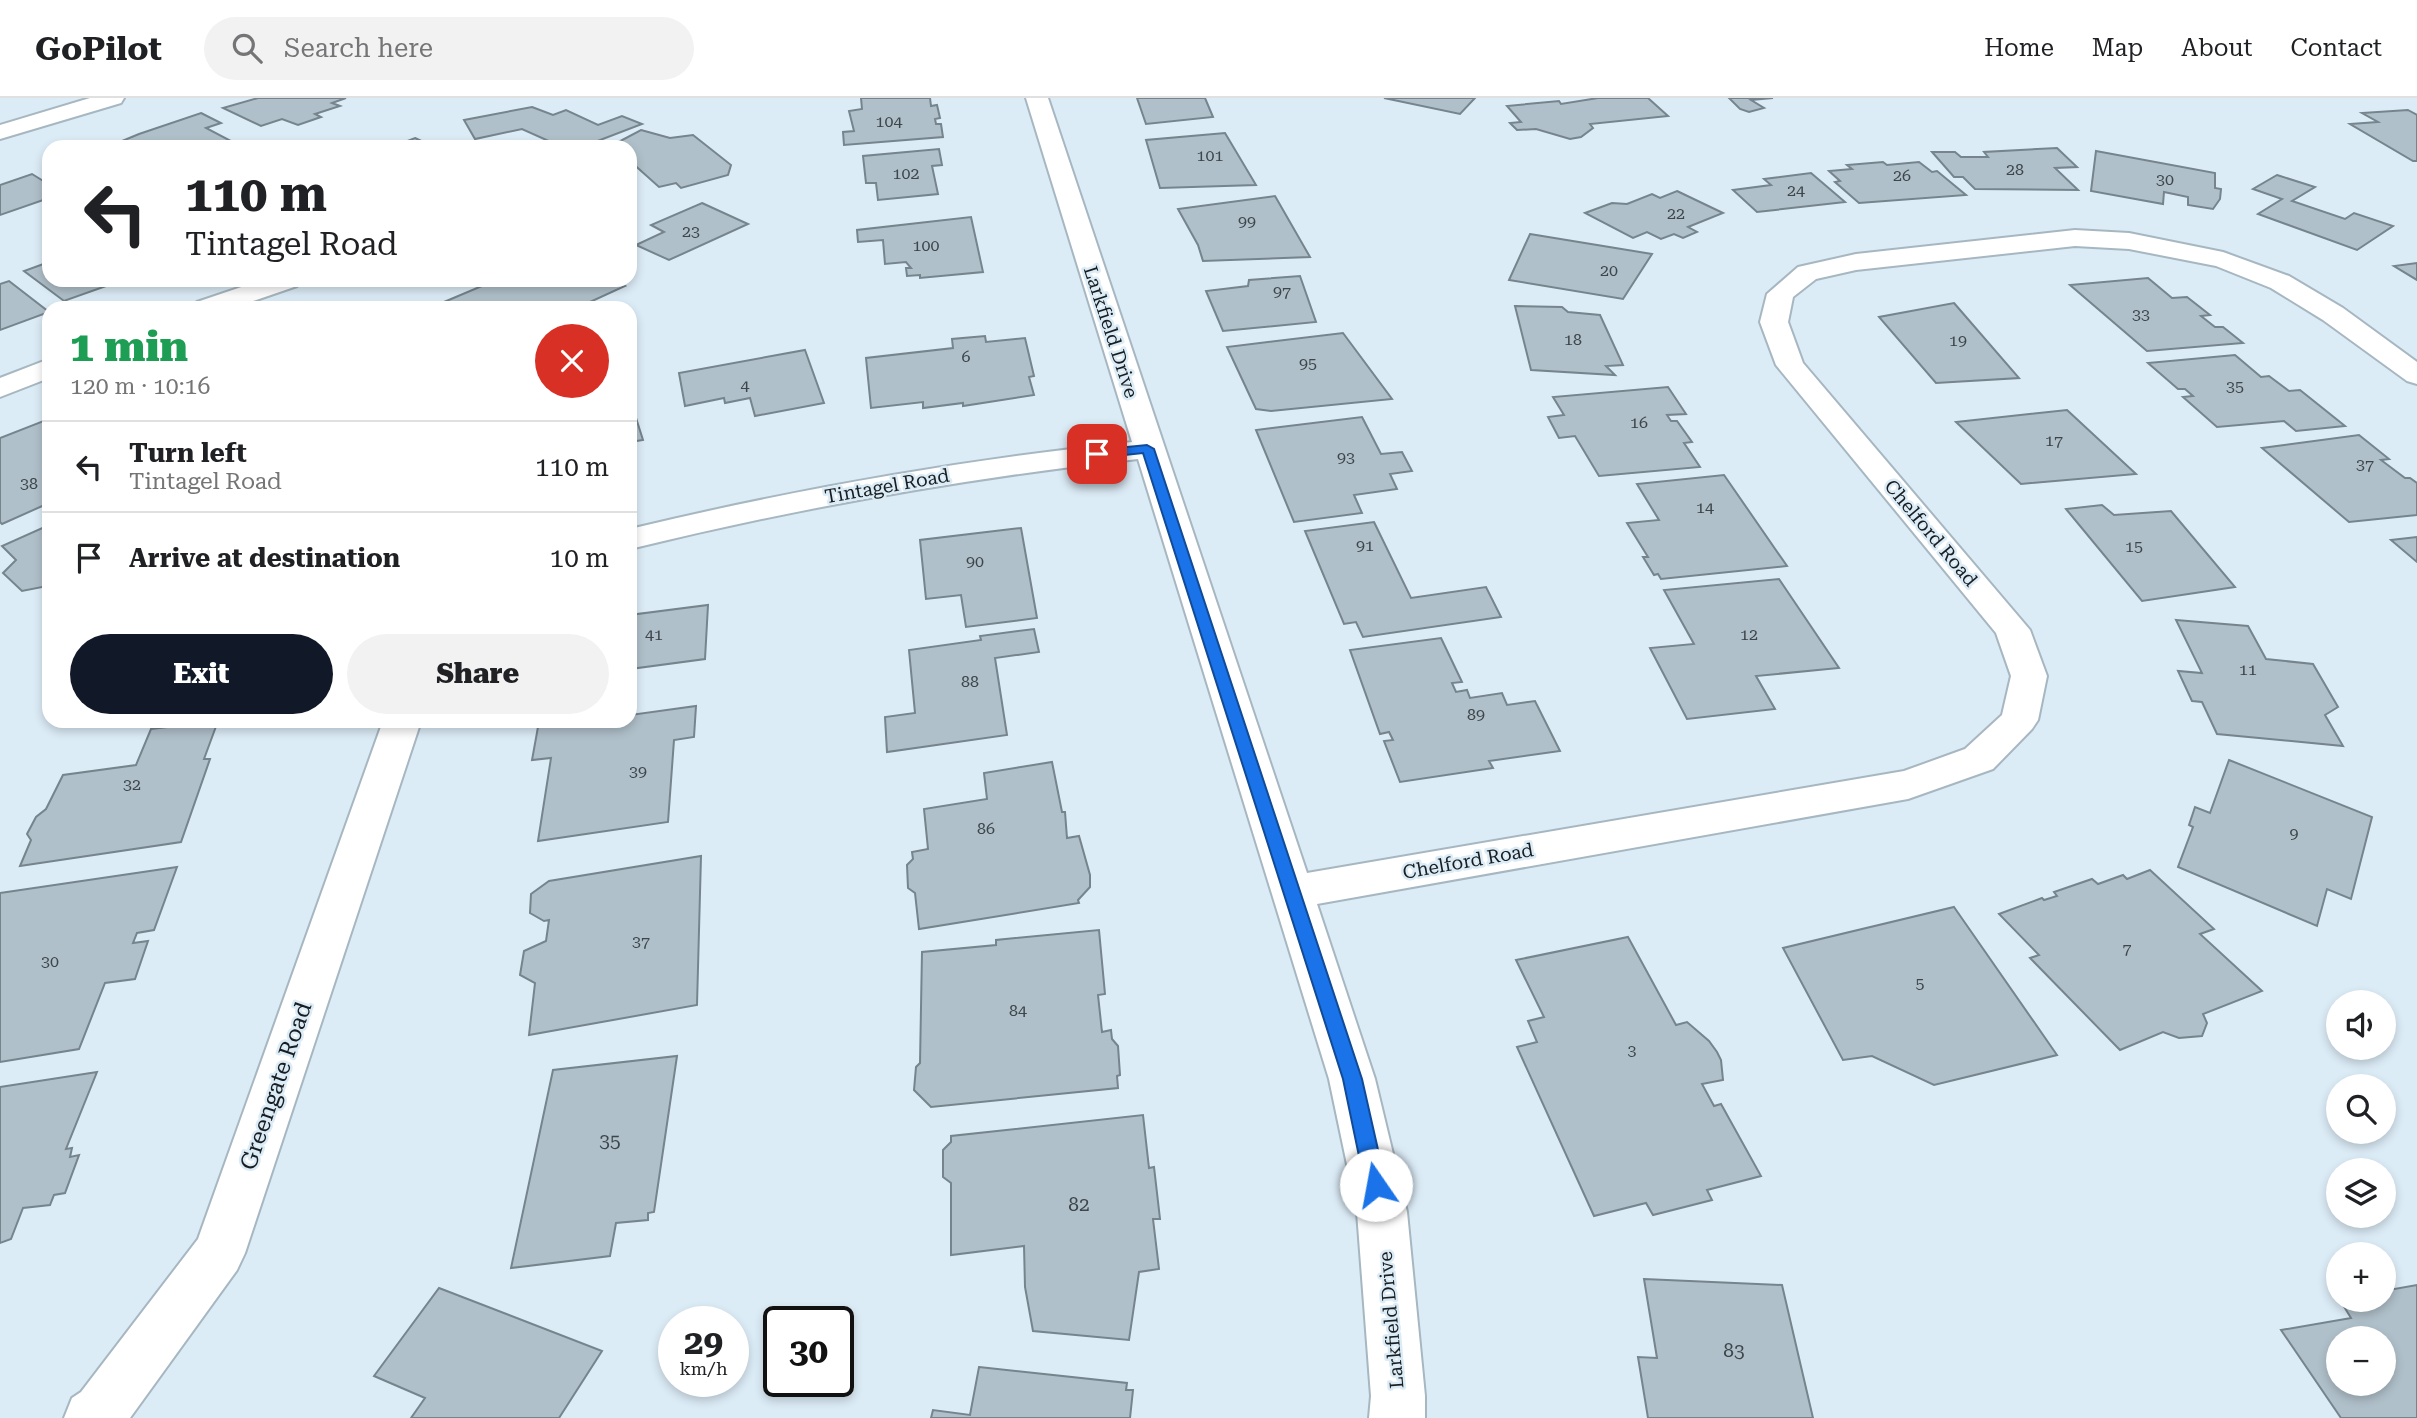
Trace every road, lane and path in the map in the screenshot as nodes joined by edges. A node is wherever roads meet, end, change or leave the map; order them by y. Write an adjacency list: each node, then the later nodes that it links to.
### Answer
1 (113, 98): 3 (street)
2 (1037, 98): 9 (street, Larkfield Drive)
3 (0, 132)
4 (268, 287): 5 (street)
5 (227, 301)
6 (42, 371): 8 (street)
7 (2417, 375): 12 (street, Chelford Road)
8 (0, 388)
9 (1147, 449): 10 (street, Tintagel Road); 12 (street, Larkfield Drive)
10 (637, 537)
11 (400, 728): 13 (street, Greengate Road)
12 (1293, 892): 14 (street, Larkfield Drive)
13 (92, 1418)
14 (1397, 1418)

